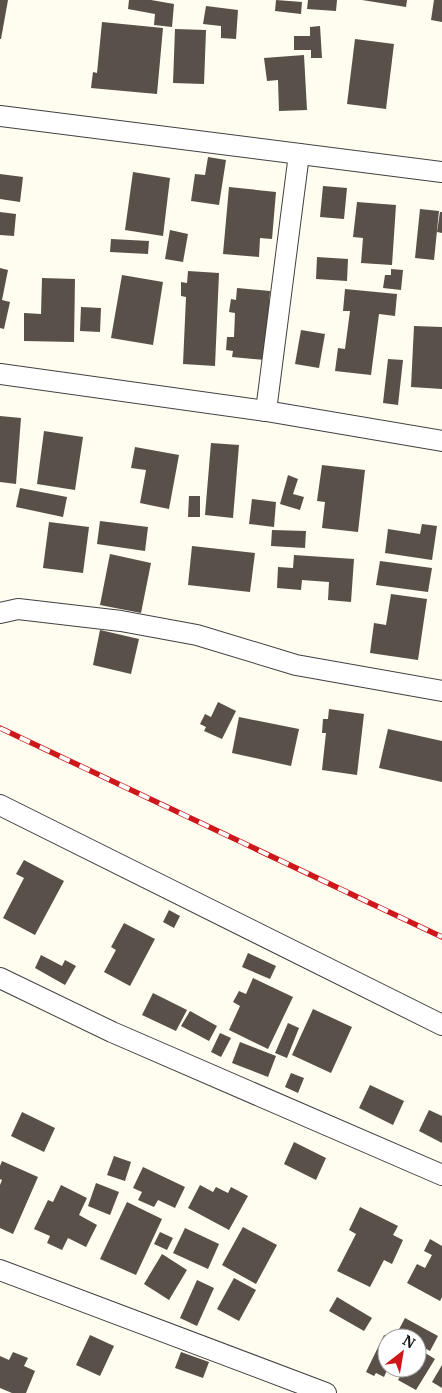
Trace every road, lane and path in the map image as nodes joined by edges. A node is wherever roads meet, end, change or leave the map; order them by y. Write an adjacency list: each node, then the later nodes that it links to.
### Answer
1 (0, 116): 2 (street)
2 (299, 154): 3 (street); 5 (street)
3 (442, 172)
4 (0, 374): 5 (street)
5 (266, 411): 6 (street)
6 (442, 440)
7 (0, 613): 8 (street)
8 (442, 691)
9 (0, 805): 11 (street)
10 (0, 978): 12 (street)
11 (442, 1025)
12 (442, 1176)
13 (0, 1270): 14 (street)
14 (326, 1393)

